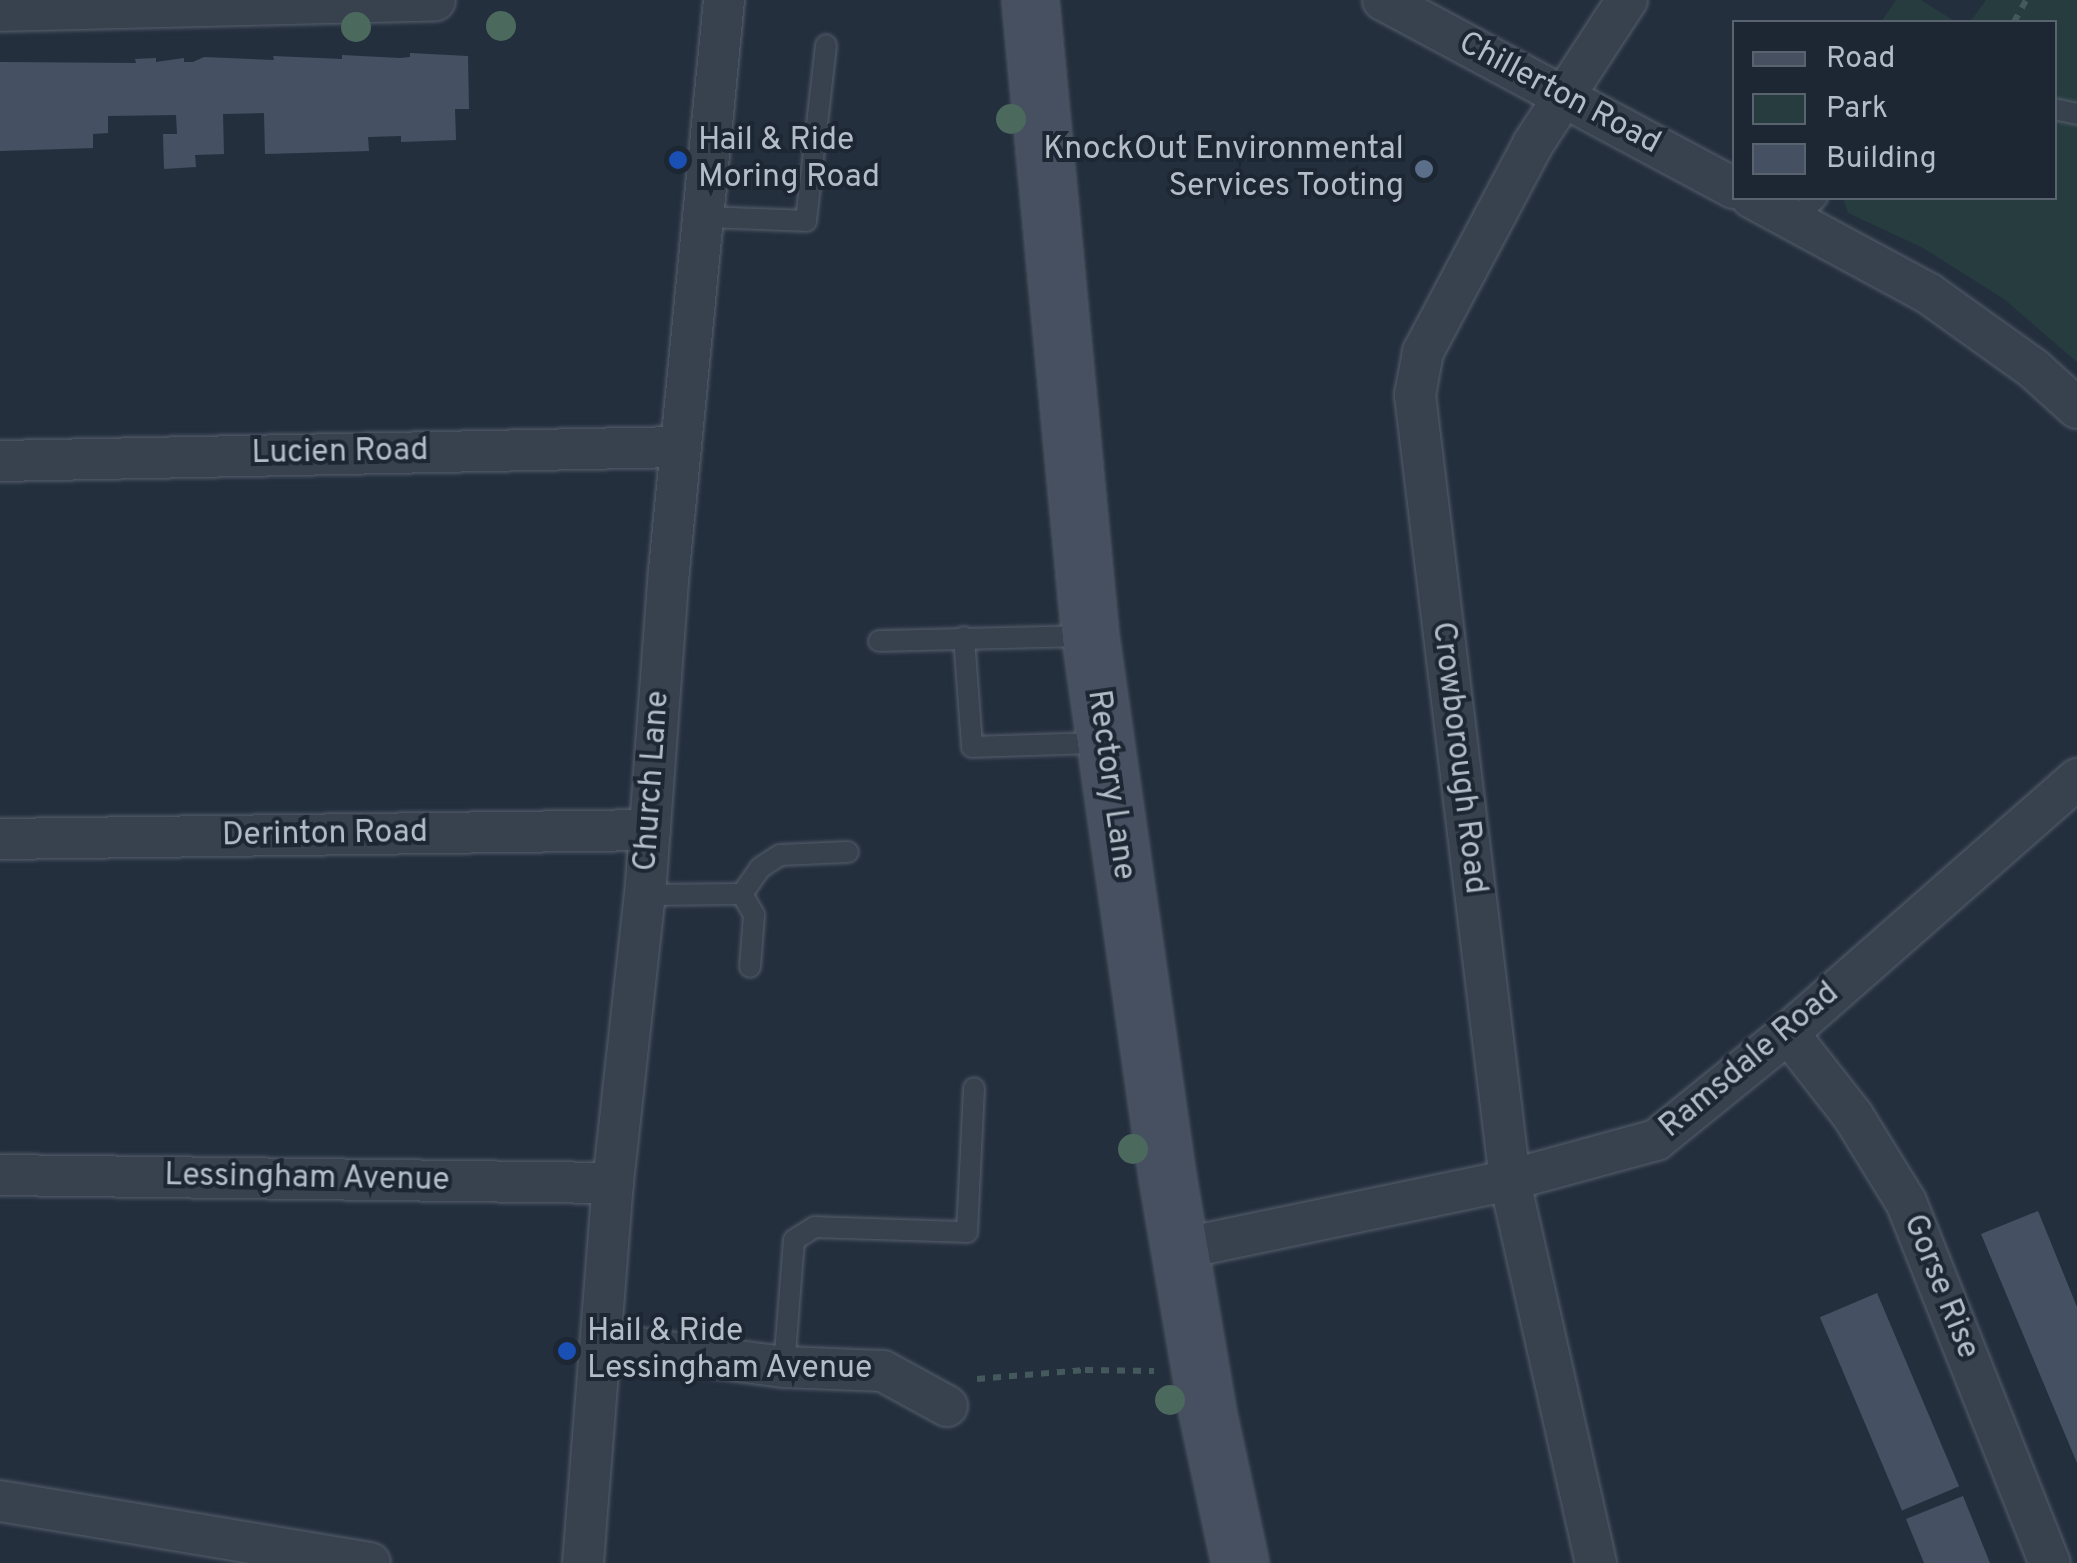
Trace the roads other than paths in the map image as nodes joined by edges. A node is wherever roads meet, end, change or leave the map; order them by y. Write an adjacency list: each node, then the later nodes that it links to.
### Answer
1 (435, 0): 6 (street)
2 (724, 0): 12 (street, Church Lane)
3 (1030, 0): 16 (main road, Rectory Lane)
4 (1383, 0): 8 (street, Chillerton Road)
5 (1627, 0): 8 (street, Crowborough Road)
6 (0, 11)
7 (826, 45): 12 (lane)
8 (1562, 96): 9 (street, Chillerton Road); 30 (street, Crowborough Road)
9 (1732, 187)
10 (1763, 200): 11 (street)
11 (1805, 208): 13 (street)
12 (704, 217): 14 (street, Church Lane)
13 (2077, 408)
14 (680, 447): 15 (street, Lucien Road); 21 (street, Church Lane)
15 (0, 461)
16 (1090, 636): 17 (lane); 19 (main road, Rectory Lane)
17 (964, 637): 18 (lane); 19 (lane)
18 (879, 641)
19 (1104, 742): 32 (main road, Rectory Lane)
20 (2077, 779): 27 (street, Ramsdale Road)
21 (650, 830): 22 (street, Derinton Road); 25 (street, Church Lane)
22 (0, 840)
23 (848, 852): 24 (lane)
24 (742, 894): 25 (lane); 26 (lane)
25 (644, 895): 31 (street, Church Lane)
26 (750, 967)
27 (1788, 1034): 30 (street, Ramsdale Road); 41 (street, Gorse Rise)
28 (974, 1088): 34 (lane)
29 (0, 1175): 31 (street, Lessingham Avenue)
30 (1510, 1180): 32 (street, Ramsdale Road); 40 (street, Crowborough Road)
31 (613, 1183): 33 (street, Church Lane)
32 (1180, 1250): 39 (main road, Rectory Lane)
33 (601, 1343): 34 (street); 38 (street, Church Lane)
34 (784, 1366): 35 (street)
35 (947, 1406)
36 (0, 1502): 37 (street)
37 (370, 1563)
38 (583, 1563)
39 (1240, 1563)
40 (1596, 1563)
41 (2050, 1563)

